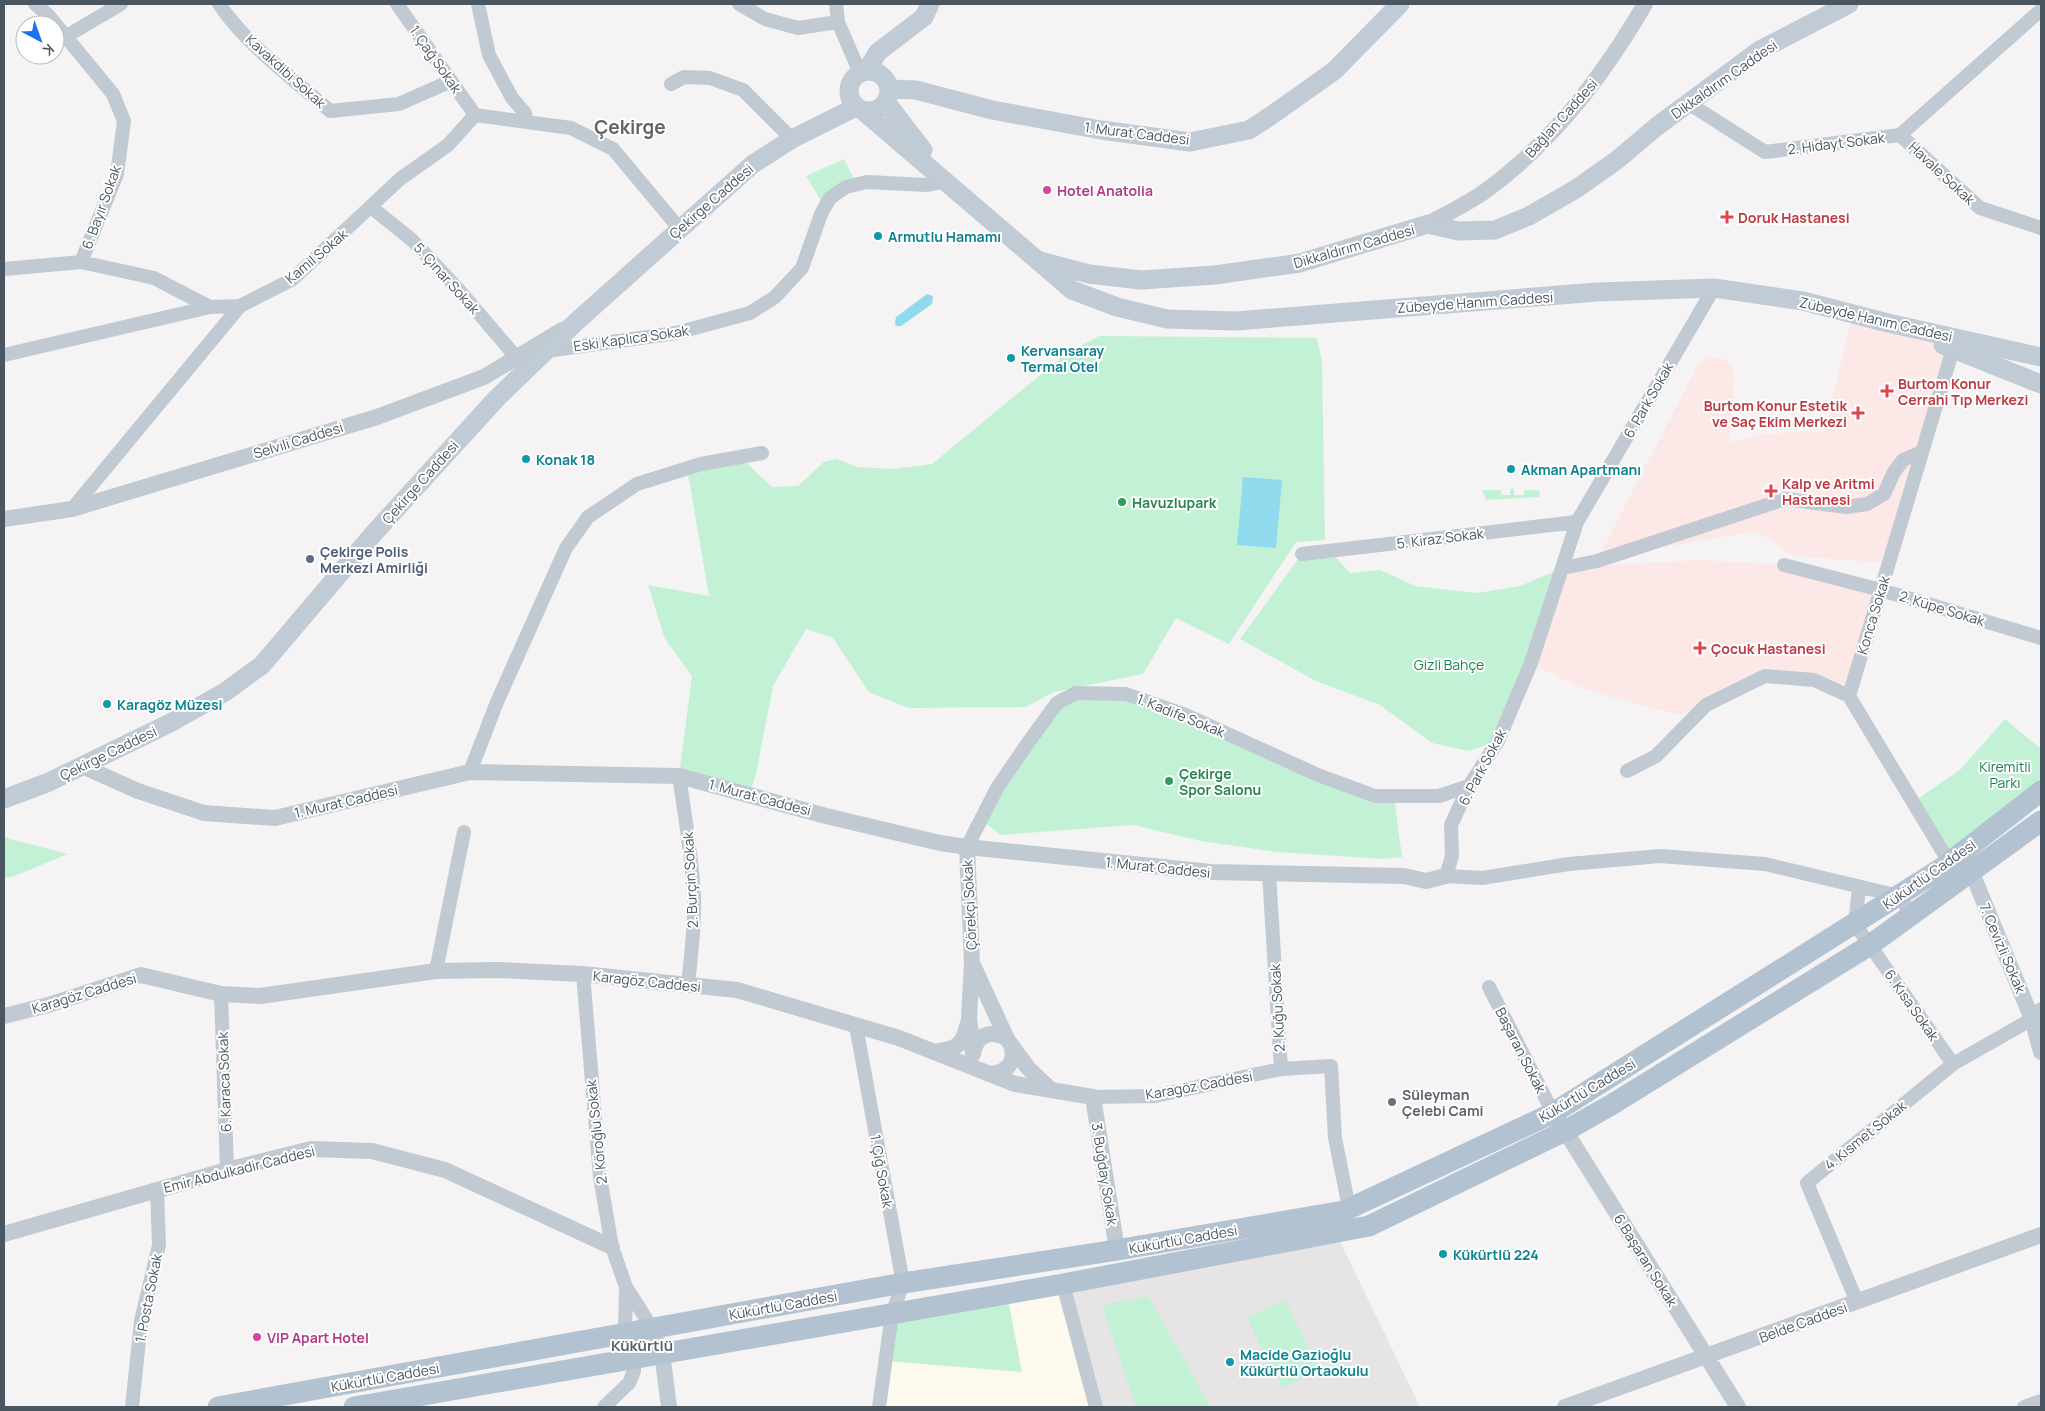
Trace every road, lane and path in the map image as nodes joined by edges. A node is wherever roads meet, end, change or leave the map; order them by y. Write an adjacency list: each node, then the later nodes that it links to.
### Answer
1 (35, 4): 13 (street, 6. Bayır Sokak)
2 (121, 4): 15 (street)
3 (219, 4): 17 (street, Kavakdibi Sokak)
4 (397, 4): 17 (street, 1. Çağ Sokak)
5 (478, 4): 23 (street)
6 (739, 4): 14 (street)
7 (836, 4): 14 (street)
8 (930, 4): 16 (main road, Çekirge Caddesi)
9 (1400, 4): 19 (main road, 1. Murat Caddesi)
10 (1645, 4): 29 (street, Bağlan Caddesi)
11 (1849, 4): 20 (main road, Dikkaldırım Caddesi)
12 (2041, 10): 25 (street, 2. Hidayt Sokak)
13 (45, 15)
14 (838, 22): 16 (street)
15 (65, 37): 33 (street, 6. Bayır Sokak)
16 (859, 76): 19 (main road); 21 (main road); 24 (main road, Çekirge Caddesi)
17 (451, 81): 22 (street, 1. Çağ Sokak)
18 (671, 84): 26 (street)
19 (888, 96): 21 (main road); 27 (main road)
20 (1688, 103): 25 (street, 2. Hidayt Sokak); 29 (main road, Dikkaldırım Caddesi)
21 (859, 108): 24 (main road, Çekirge Caddesi); 27 (main road)
22 (475, 115): 23 (street); 28 (street, Kamil Sokak)
23 (527, 122): 30 (street)
24 (817, 128): 26 (main road, Çekirge Caddesi)
25 (1900, 135): 31 (street, Havale Sokak)
26 (792, 139): 30 (main road, Çekirge Caddesi)
27 (947, 181): 32 (main road, Zübeyde Hanım Caddesi); 41 (street, Eski Kaplıca Sokak)
28 (371, 208): 36 (street, Kamil Sokak); 43 (street, 5. Çınar Sokak)
29 (1428, 224): 32 (main road, Dikkaldırım Caddesi)
30 (679, 228): 38 (main road, Çekirge Caddesi)
31 (2041, 228)
32 (1034, 259): 35 (main road, Zübeyde Hanım Caddesi)
33 (81, 262): 34 (street); 37 (street)
34 (4, 269)
35 (1714, 288): 39 (main road, Zübeyde Hanım Caddesi); 50 (street, 6. Park Sokak)
36 (240, 306): 37 (street, Kamil Sokak); 48 (street)
37 (210, 307): 42 (street, Kamil Sokak)
38 (577, 321): 41 (main road, Çekirge Caddesi); 43 (street, Selvili Caddesi)
39 (1888, 323): 40 (main road); 44 (main road, Zübeyde Hanım Caddesi)
40 (1953, 349): 45 (main road); 46 (street, Konca Sokak)
41 (544, 351): 57 (main road, Çekirge Caddesi)
42 (4, 355)
43 (516, 357): 48 (street, Selvili Caddesi)
44 (2041, 358)
45 (2041, 384)
46 (1922, 452): 53 (street); 54 (street, Konca Sokak)
47 (762, 453): 59 (street)
48 (72, 509): 49 (street, Selvili Caddesi)
49 (4, 519)
50 (1577, 522): 51 (street, 5. Kiraz Sokak); 53 (street, 6. Park Sokak)
51 (1302, 554)
52 (1784, 565): 54 (street, 2. Küpe Sokak)
53 (1563, 568): 61 (street, 6. Park Sokak)
54 (1880, 590): 55 (street, 2. Küpe Sokak); 56 (street, Konca Sokak)
55 (2041, 638)
56 (1849, 696): 58 (street); 67 (street)
57 (82, 766): 59 (street, 1. Murat Caddesi); 63 (main road, Çekirge Caddesi)
58 (1627, 771)
59 (470, 772): 60 (street, 1. Murat Caddesi)
60 (679, 776): 66 (street, 1. Murat Caddesi); 79 (street, 2. Burçin Sokak)
61 (1469, 786): 66 (street, 1. Kadife Sokak); 70 (street, 6. Park Sokak)
62 (2041, 791): 67 (main road, Kükürtlü Caddesi)
63 (4, 799)
64 (2041, 821): 69 (main road, Kükürtlü Caddesi)
65 (464, 832): 77 (street)
66 (967, 847): 68 (street, 1. Murat Caddesi); 76 (street, Çörekçi Sokak)
67 (1949, 862): 72 (main road, Kükürtlü Caddesi)
68 (1269, 873): 70 (street, 1. Murat Caddesi); 91 (street, 2. Kuğu Sokak)
69 (1972, 873): 73 (main road, Kükürtlü Caddesi); 82 (street, 7. Cevizli Sokak)
70 (1446, 876): 71 (street)
71 (1859, 888): 72 (street); 74 (street)
72 (1899, 896): 73 (street); 74 (main road, Kükürtlü Caddesi)
73 (1912, 915): 75 (main road, Kükürtlü Caddesi)
74 (1855, 924): 75 (street, 6. Kısa Sokak); 95 (main road, Kükürtlü Caddesi)
75 (1870, 946): 90 (street, 6. Kısa Sokak); 96 (main road, Kükürtlü Caddesi)
76 (972, 963): 84 (street, Çörekçi Sokak); 86 (street)
77 (436, 972): 78 (street, Karagöz Caddesi); 81 (street, Karagöz Caddesi)
78 (583, 974): 79 (street, Karagöz Caddesi); 102 (street, 2. Köroğlu Sokak)
79 (688, 985): 85 (street, Karagöz Caddesi)
80 (1489, 987): 95 (street, Başaran Sokak)
81 (221, 994): 83 (street, Karagöz Caddesi); 97 (street, 6. Karaca Sokak)
82 (2037, 1014): 88 (street, 7. Cevizli Sokak); 90 (street, 4. Kısmet Sokak)
83 (4, 1016)
84 (969, 1018): 87 (street); 89 (street)
85 (856, 1026): 87 (street, Karagöz Caddesi); 104 (street, 1. Çiğ Sokak)
86 (1009, 1042): 89 (street); 92 (street); 93 (street)
87 (934, 1052): 92 (street, Karagöz Caddesi)
88 (2041, 1052)
89 (973, 1054): 92 (street)
90 (1954, 1064): 107 (street, 4. Kısmet Sokak)
91 (1281, 1069): 94 (street, Karagöz Caddesi); 99 (street, 2. Kuğu Sokak)
92 (986, 1072): 93 (street, Karagöz Caddesi)
93 (1050, 1089): 94 (street, Karagöz Caddesi)
94 (1093, 1098): 103 (street, 3. Buğday Sokak)
95 (1553, 1113): 96 (street, 6.Başaran Sokak); 99 (main road, Kükürtlü Caddesi)
96 (1565, 1131): 105 (main road, Kükürtlü Caddesi); 112 (street, 6.Başaran Sokak)
97 (226, 1170): 98 (street, Emir Abdulkadir Caddesi); 102 (street, Emir Abdulkadir Caddesi)
98 (157, 1189): 100 (street, Emir Abdulkadir Caddesi); 115 (street, 1. Posta Sokak)
99 (1349, 1208): 103 (main road, Kükürtlü Caddesi)
100 (4, 1234)
101 (2041, 1236): 107 (street, Belde Caddesi)
102 (612, 1247): 106 (street, 2. Köroğlu Sokak)
103 (1117, 1250): 104 (main road, Kükürtlü Caddesi)
104 (903, 1283): 108 (street, 1. Çiğ Sokak); 109 (main road, Kükürtlü Caddesi)
105 (1063, 1284): 108 (main road, Kükürtlü Caddesi); 121 (street)
106 (626, 1287): 109 (street, 2. Köroğlu Sokak); 110 (street, 2. Köroğlu Sokak)
107 (1857, 1302): 112 (street, Belde Caddesi)
108 (892, 1314): 111 (main road, Kükürtlü Caddesi); 120 (street, 1. Çiğ Sokak)
109 (652, 1328): 110 (main road, Kükürtlü Caddesi); 111 (street, 2. Köroğlu Sokak)
110 (625, 1333): 113 (street); 116 (main road, Kükürtlü Caddesi)
111 (662, 1353): 113 (main road, Kükürtlü Caddesi); 119 (street)
112 (1707, 1357): 122 (street, Belde Caddesi); 123 (street, 6.Başaran Sokak)
113 (634, 1359): 117 (main road, Kükürtlü Caddesi); 118 (street)
114 (2041, 1401): 124 (street)
115 (132, 1407)
116 (218, 1407)
117 (354, 1407)
118 (604, 1407)
119 (668, 1407)
120 (879, 1407)
121 (1096, 1407)
122 (1565, 1407)
123 (1738, 1407)
124 (2024, 1407)

